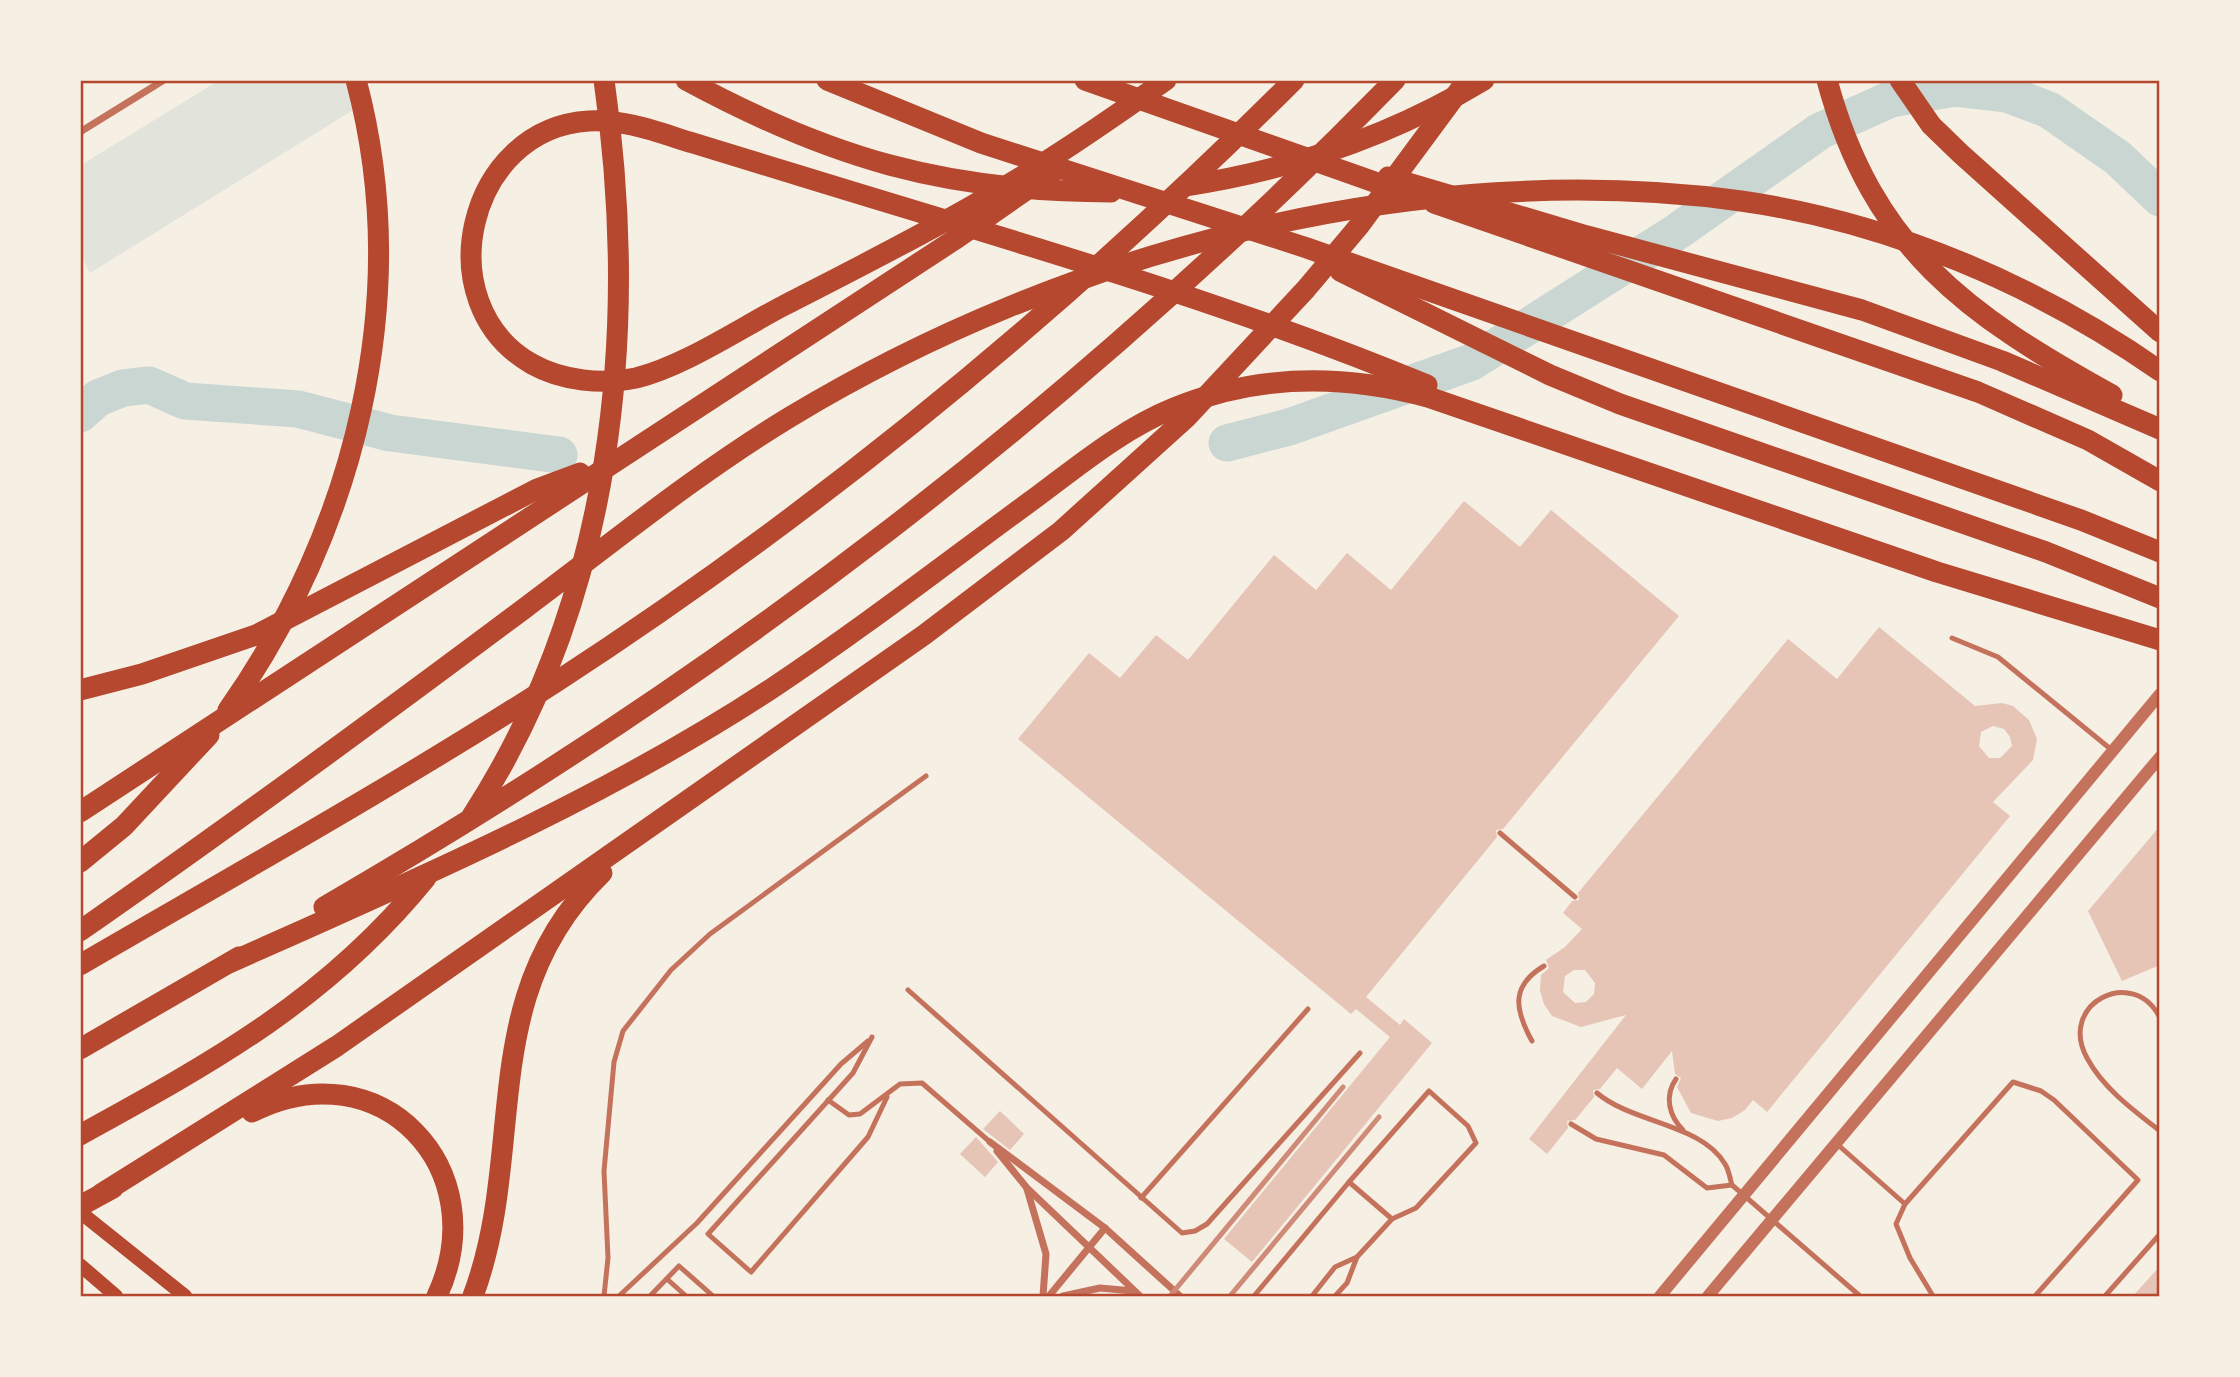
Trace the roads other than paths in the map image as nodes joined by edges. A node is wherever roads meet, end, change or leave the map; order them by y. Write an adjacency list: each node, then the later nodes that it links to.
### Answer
1 (164, 80): 16 (street)
2 (356, 80): 37 (highway)
3 (604, 80): 56 (highway)
4 (686, 80): 12 (highway)
5 (827, 80): 17 (highway)
6 (1085, 80): 15 (highway)
7 (1166, 80): 22 (highway)
8 (1174, 80): 23 (highway)
9 (1294, 80): 41 (highway)
10 (1395, 80): 40 (highway)
11 (1467, 80): 34 (highway)
12 (1484, 80)
13 (1827, 80): 20 (highway)
14 (1900, 80): 18 (highway)
15 (1210, 124): 21 (highway); 24 (highway)
16 (80, 132)
17 (1307, 248): 25 (highway); 26 (highway)
18 (2160, 332)
19 (2160, 371): 39 (highway)
20 (2160, 421)
21 (2160, 429)
22 (1569, 444): 28 (highway); 40 (highway)
23 (621, 457): 29 (highway); 35 (highway)
24 (2160, 481)
25 (2160, 552)
26 (2160, 598)
27 (1952, 638): 31 (lane)
28 (2160, 640)
29 (80, 690)
30 (2160, 694): 31 (street)
31 (2113, 751): 63 (street)
32 (2160, 757): 58 (street)
33 (926, 776): 81 (lane)
34 (718, 780): 62 (highway); 80 (highway)
35 (80, 812)
36 (1500, 834): 38 (lane)
37 (80, 862)
38 (1575, 897)
39 (80, 931)
40 (229, 963): 47 (highway)
41 (80, 965)
42 (1544, 966): 46 (lane)
43 (908, 989): 64 (lane)
44 (1308, 1009): 64 (lane)
45 (2160, 1018): 54 (lane)
46 (1532, 1041)
47 (80, 1049)
48 (1360, 1052): 64 (lane)
49 (1676, 1079): 55 (lane)
50 (1597, 1093): 55 (lane)
51 (887, 1097): 52 (lane); 52 (lane); 57 (lane)
52 (828, 1100): 82 (lane)
53 (1571, 1125): 60 (lane)
54 (2160, 1131)
55 (1685, 1132): 60 (lane)
56 (80, 1135)
57 (990, 1142): 61 (street); 70 (street)
58 (1836, 1143): 65 (lane); 69 (street)
59 (1349, 1182): 68 (lane); 68 (lane); 90 (lane)
60 (1732, 1185): 63 (lane)
61 (1027, 1188): 72 (street); 86 (street)
62 (101, 1194): 66 (highway); 79 (highway)
63 (1745, 1196): 69 (lane); 93 (street)
64 (1140, 1198)
65 (1905, 1204): 96 (lane); 97 (lane)
66 (80, 1206)
67 (80, 1212): 78 (main road)
68 (1392, 1219): 73 (lane)
69 (1773, 1220): 94 (street); 95 (lane)
70 (1105, 1228): 72 (street); 89 (street)
71 (2160, 1234): 98 (lane)
72 (1087, 1247): 76 (street); 87 (street)
73 (1357, 1257): 91 (lane); 92 (lane)
74 (80, 1265): 77 (main road)
75 (667, 1279): 83 (lane); 84 (lane); 85 (lane)
76 (1137, 1294): 88 (street)
77 (116, 1297)
78 (185, 1297)
79 (438, 1297)
80 (473, 1297)
81 (604, 1297)
82 (619, 1297)
83 (650, 1297)
84 (686, 1297)
85 (713, 1297)
86 (1043, 1297)
87 (1049, 1297)
88 (1063, 1297)
89 (1180, 1297)
90 (1254, 1297)
91 (1312, 1297)
92 (1335, 1297)
93 (1660, 1297)
94 (1708, 1297)
95 (1860, 1297)
96 (1933, 1297)
97 (2035, 1297)
98 (2105, 1297)

